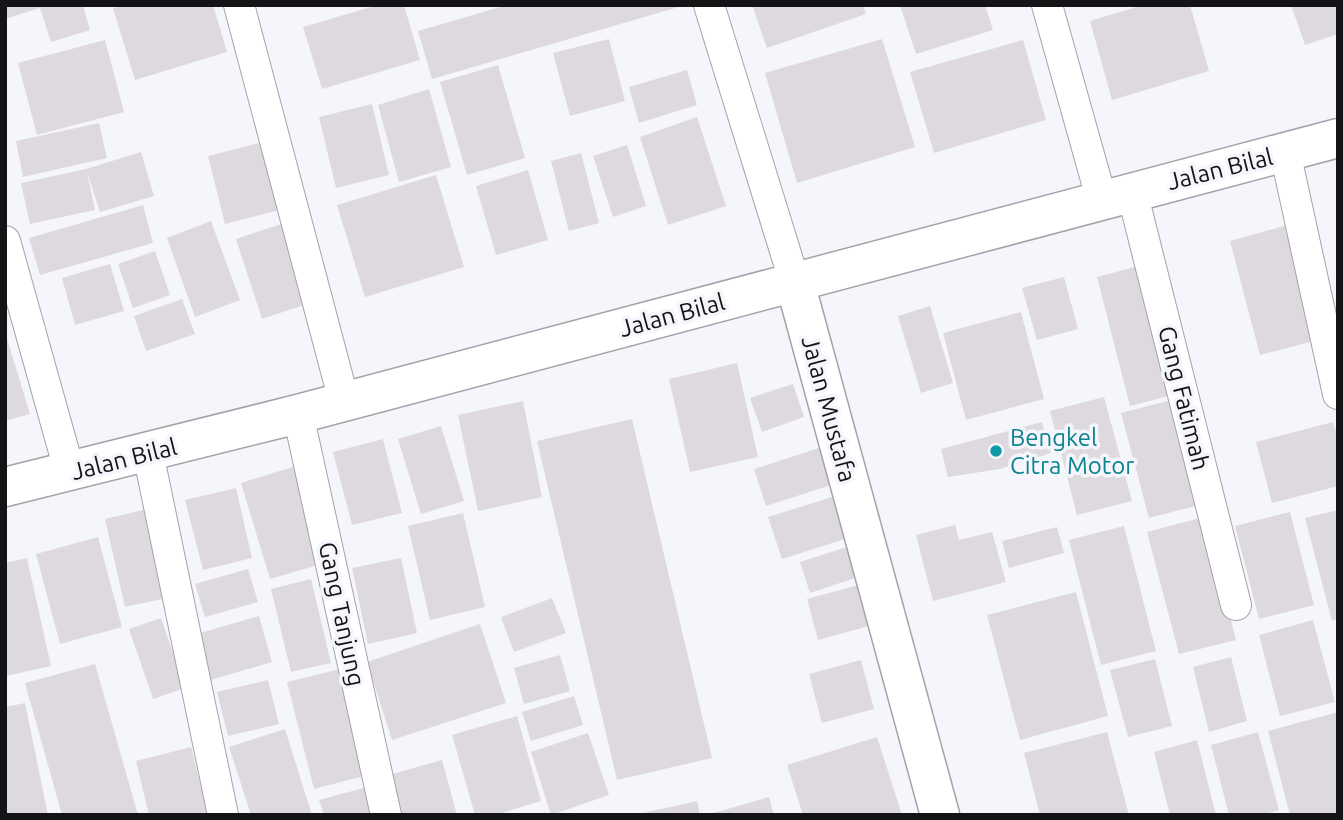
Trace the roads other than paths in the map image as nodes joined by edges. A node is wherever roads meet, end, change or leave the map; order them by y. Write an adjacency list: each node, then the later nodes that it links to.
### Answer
1 (239, 5): 10 (street)
2 (709, 5): 8 (street, Jalan Mustafa)
3 (1046, 5): 6 (street, Gang Fatimah)
4 (1338, 138): 5 (main road, Jalan Bilal)
5 (1285, 152): 6 (main road, Jalan Bilal); 9 (street)
6 (1117, 196): 8 (main road, Jalan Bilal); 15 (street, Gang Fatimah)
7 (5, 241): 13 (street)
8 (795, 283): 10 (main road, Jalan Bilal); 18 (main road, Jalan Mustafa)
9 (1338, 394)
10 (344, 401): 11 (main road, Jalan Bilal)
11 (298, 414): 12 (main road, Jalan Bilal); 17 (street, Gang Tanjung)
12 (148, 453): 13 (main road, Jalan Bilal); 16 (street)
13 (70, 473): 14 (main road, Jalan Bilal)
14 (5, 487)
15 (1236, 605)
16 (223, 815)
17 (386, 815)
18 (940, 815)

